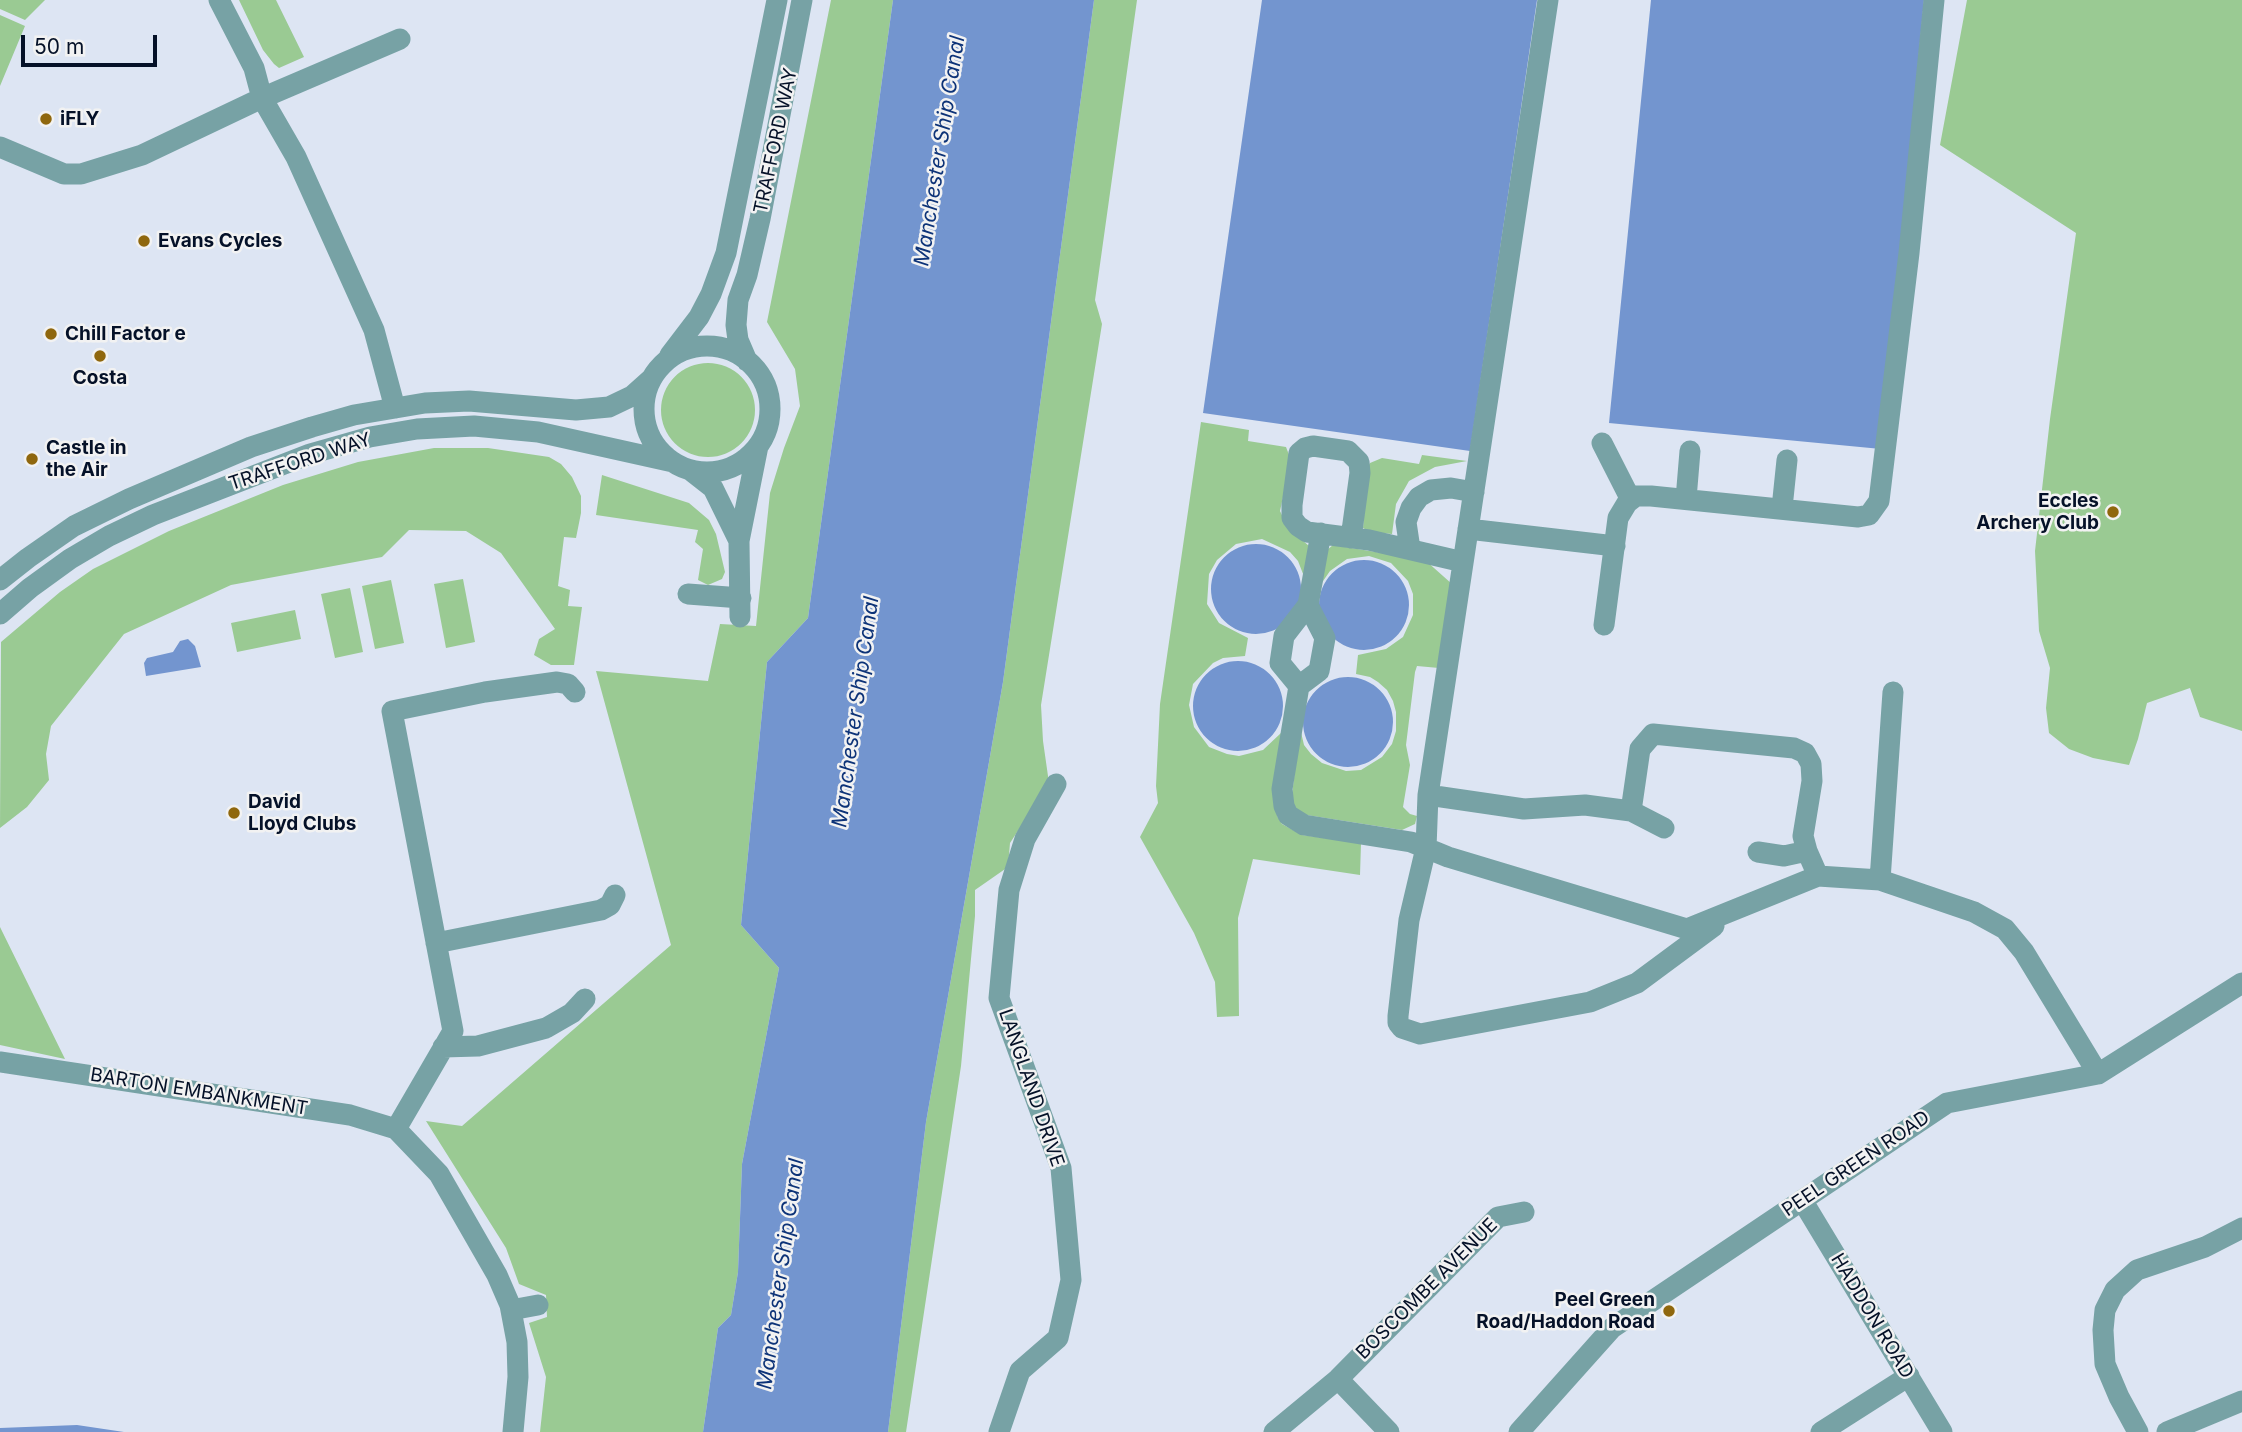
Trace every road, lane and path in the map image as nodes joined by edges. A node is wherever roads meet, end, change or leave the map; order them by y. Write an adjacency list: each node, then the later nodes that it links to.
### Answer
1 (219, 0): 7 (street)
2 (777, 0): 10 (street, TRAFFORD WAY)
3 (802, 0): 9 (street, TRAFFORD WAY)
4 (1548, 0): 17 (street)
5 (1934, 0): 20 (street)
6 (400, 39): 7 (street)
7 (262, 99): 8 (street); 11 (street)
8 (0, 148)
9 (747, 361): 10 (street); 13 (street)
10 (657, 372): 11 (street, TRAFFORD WAY); 16 (street)
11 (395, 408): 28 (street, TRAFFORD WAY)
12 (1602, 443): 19 (street)
13 (758, 446): 16 (street); 24 (street)
14 (1690, 450): 18 (street)
15 (1787, 460): 20 (street)
16 (681, 466): 24 (street); 31 (street, TRAFFORD WAY)
17 (1474, 492): 21 (street); 26 (street)
18 (1686, 499): 19 (street); 20 (street)
19 (1631, 500): 25 (street)
20 (1782, 508)
21 (1468, 529): 25 (street); 27 (street)
22 (1321, 533): 23 (street); 23 (street); 30 (street)
23 (1351, 538): 26 (street)
24 (739, 541): 29 (street)
25 (1615, 546): 32 (street)
26 (1410, 549): 27 (street)
27 (1463, 562): 37 (street)
28 (0, 580)
29 (688, 594)
30 (1308, 605): 33 (street); 33 (street)
31 (0, 614)
32 (1604, 625)
33 (1299, 686): 40 (street)
34 (575, 692): 47 (street)
35 (1892, 692): 44 (street)
36 (1056, 785): 63 (street, LANGLAND DRIVE)
37 (1428, 795): 38 (street); 40 (street)
38 (1631, 811): 39 (street); 41 (street)
39 (1664, 828)
40 (1426, 848): 46 (street); 46 (street)
41 (1807, 851): 42 (street); 43 (street)
42 (1758, 852)
43 (1818, 876): 44 (street); 46 (street)
44 (1880, 880): 52 (street)
45 (615, 895): 47 (street)
46 (1738, 908)
47 (436, 943): 50 (street)
48 (2242, 983): 52 (street, PEEL GREEN ROAD)
49 (585, 999): 50 (street)
50 (443, 1047): 53 (street)
51 (0, 1062): 53 (street, BARTON EMBANKMENT)
52 (2098, 1074): 54 (street, PEEL GREEN ROAD)
53 (396, 1129): 58 (street)
54 (1802, 1200): 59 (street, HADDON ROAD); 66 (street, PEEL GREEN ROAD)
55 (1524, 1212): 60 (street, BOSCOMBE AVENUE)
56 (2242, 1228): 69 (street)
57 (538, 1305): 58 (street)
58 (511, 1310): 62 (street)
59 (1909, 1376): 67 (street); 68 (street, HADDON ROAD)
60 (1338, 1379): 64 (street, BOSCOMBE AVENUE); 65 (street)
61 (2242, 1401): 70 (street)
62 (513, 1432)
63 (999, 1432)
64 (1274, 1432)
65 (1389, 1432)
66 (1519, 1432)
67 (1821, 1432)
68 (1942, 1432)
69 (2138, 1432)
70 (2167, 1432)

